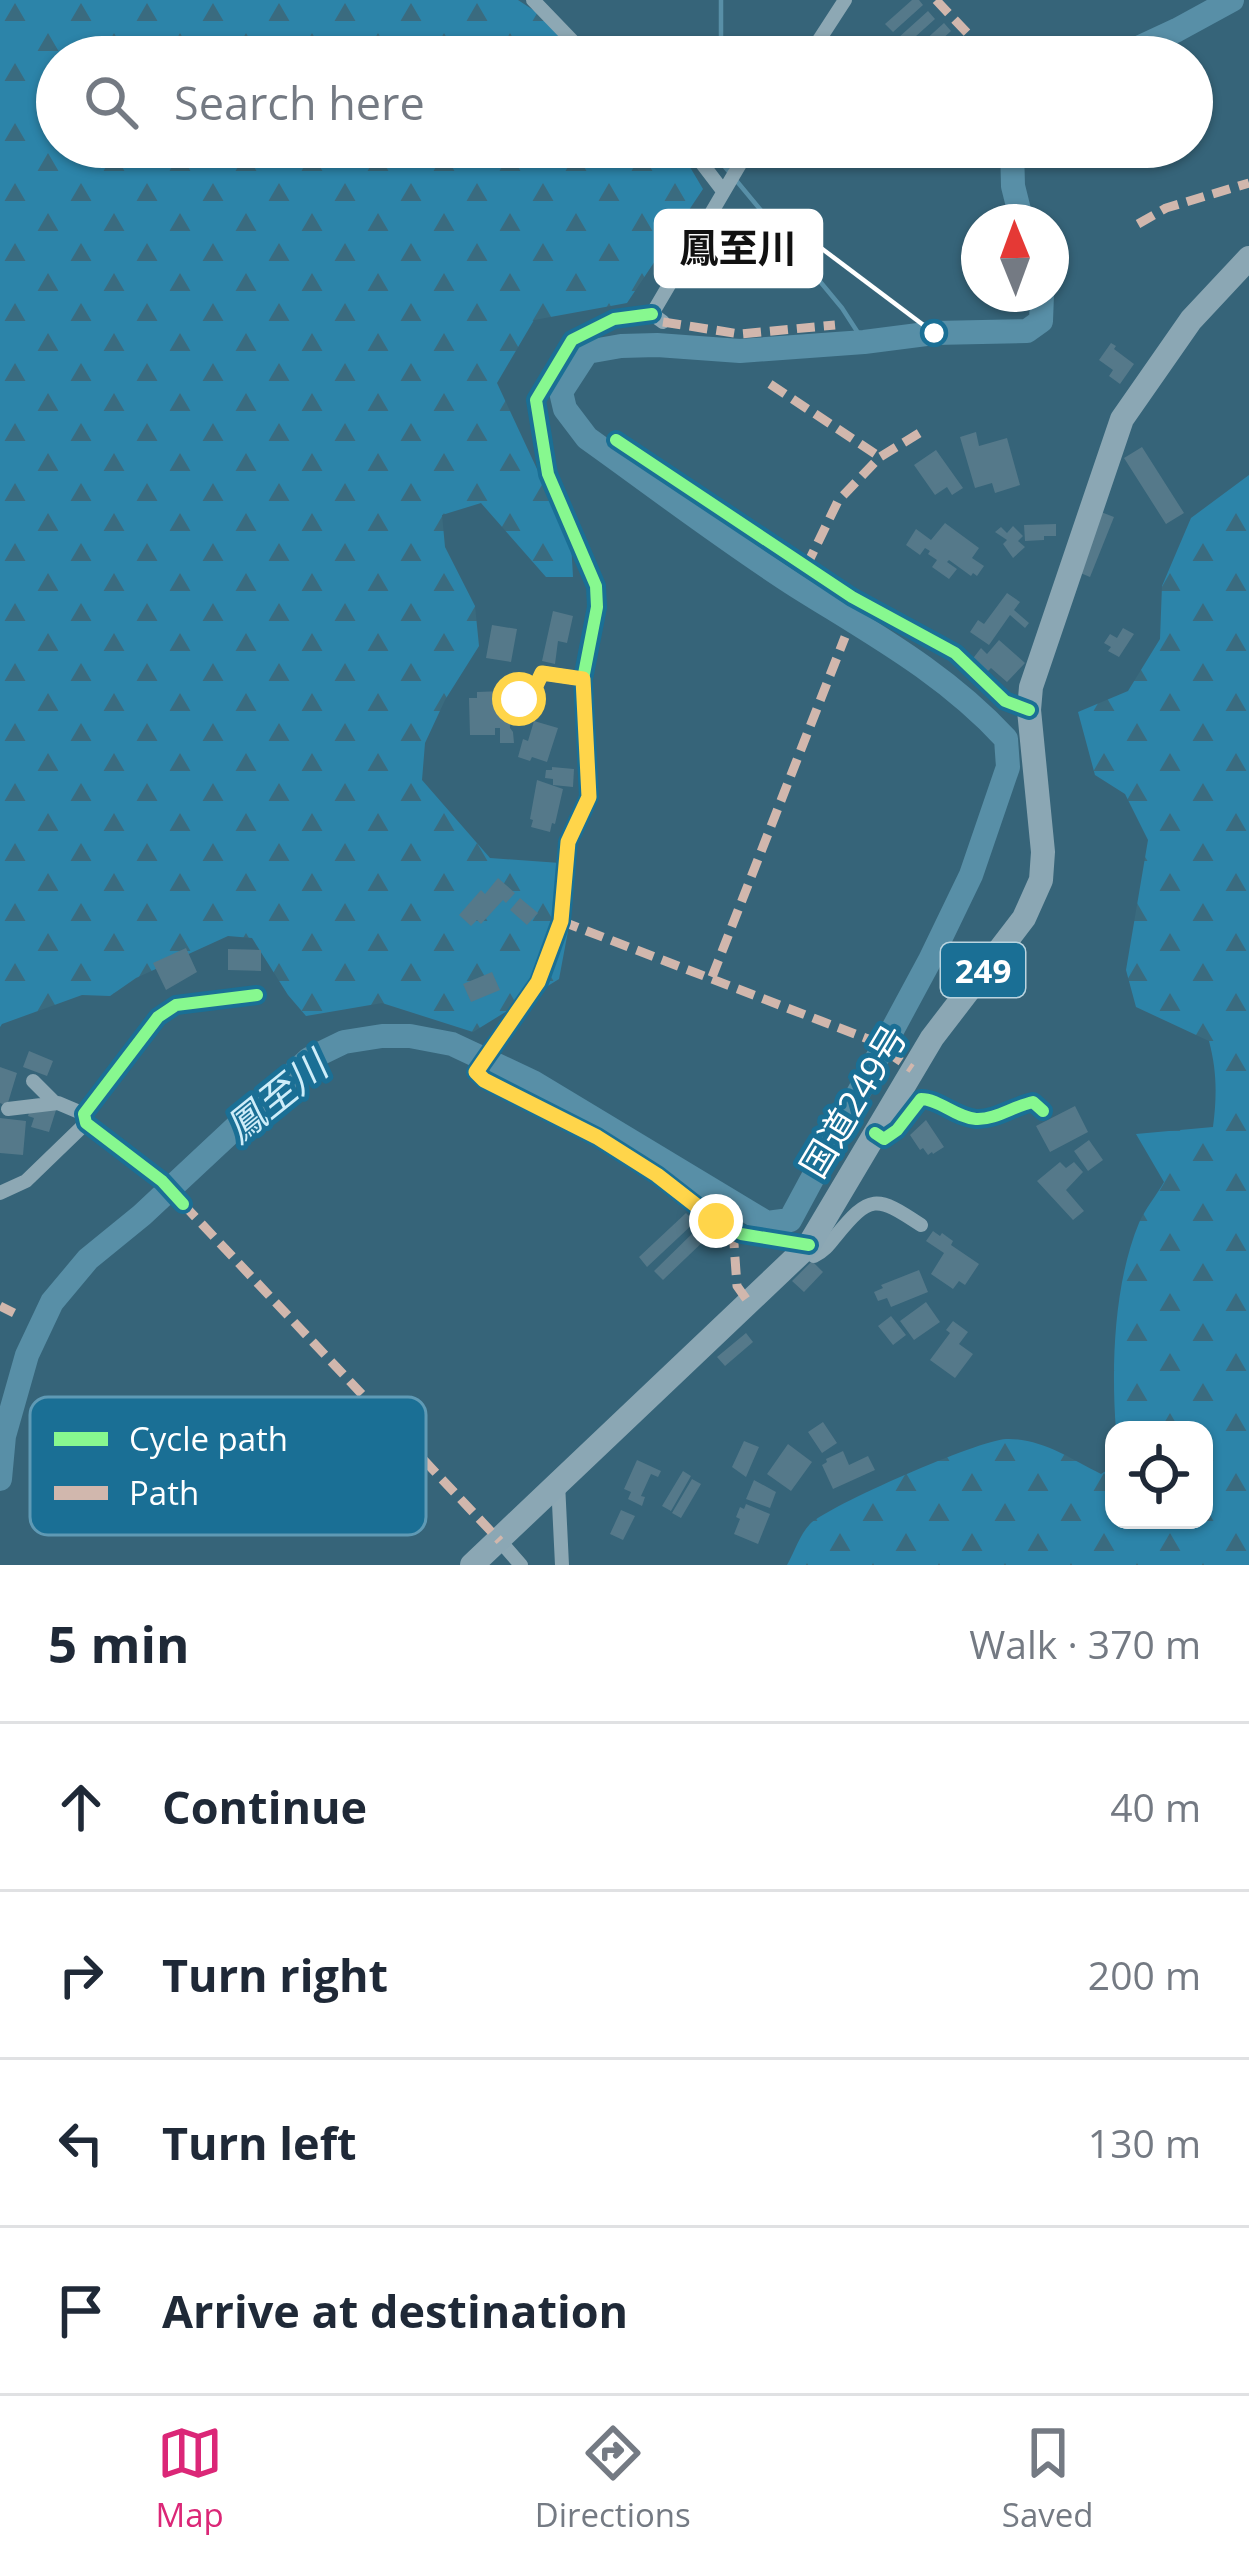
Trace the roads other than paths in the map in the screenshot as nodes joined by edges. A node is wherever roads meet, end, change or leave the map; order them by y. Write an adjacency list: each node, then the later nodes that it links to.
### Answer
1 (533, 0): 3 (street)
2 (845, 0): 4 (street)
3 (568, 36)
4 (822, 36)
5 (707, 168): 7 (street)
6 (736, 168): 7 (street)
7 (724, 187): 10 (street)
8 (1249, 258): 12 (highway, 国道249号 / 249)
9 (616, 440): 12 (street)
10 (583, 679): 11 (street); 23 (street)
11 (519, 699)
12 (1030, 710): 19 (highway, 国道249号 / 249)
13 (257, 995): 18 (street)
14 (33, 1081): 15 (street)
15 (54, 1102): 16 (street); 18 (street)
16 (8, 1109)
17 (1043, 1111): 19 (street)
18 (85, 1118): 20 (street); 21 (street)
19 (874, 1133): 23 (highway, 国道249号 / 249)
20 (0, 1193)
21 (182, 1204)
22 (921, 1225): 23 (street)
23 (807, 1247): 24 (highway, 国道249号 / 249)
24 (558, 1483): 25 (highway, 国道249号 / 249); 28 (street)
25 (500, 1541): 26 (highway, 国道249号 / 249); 27 (street)
26 (472, 1565)
27 (521, 1565)
28 (562, 1565)

